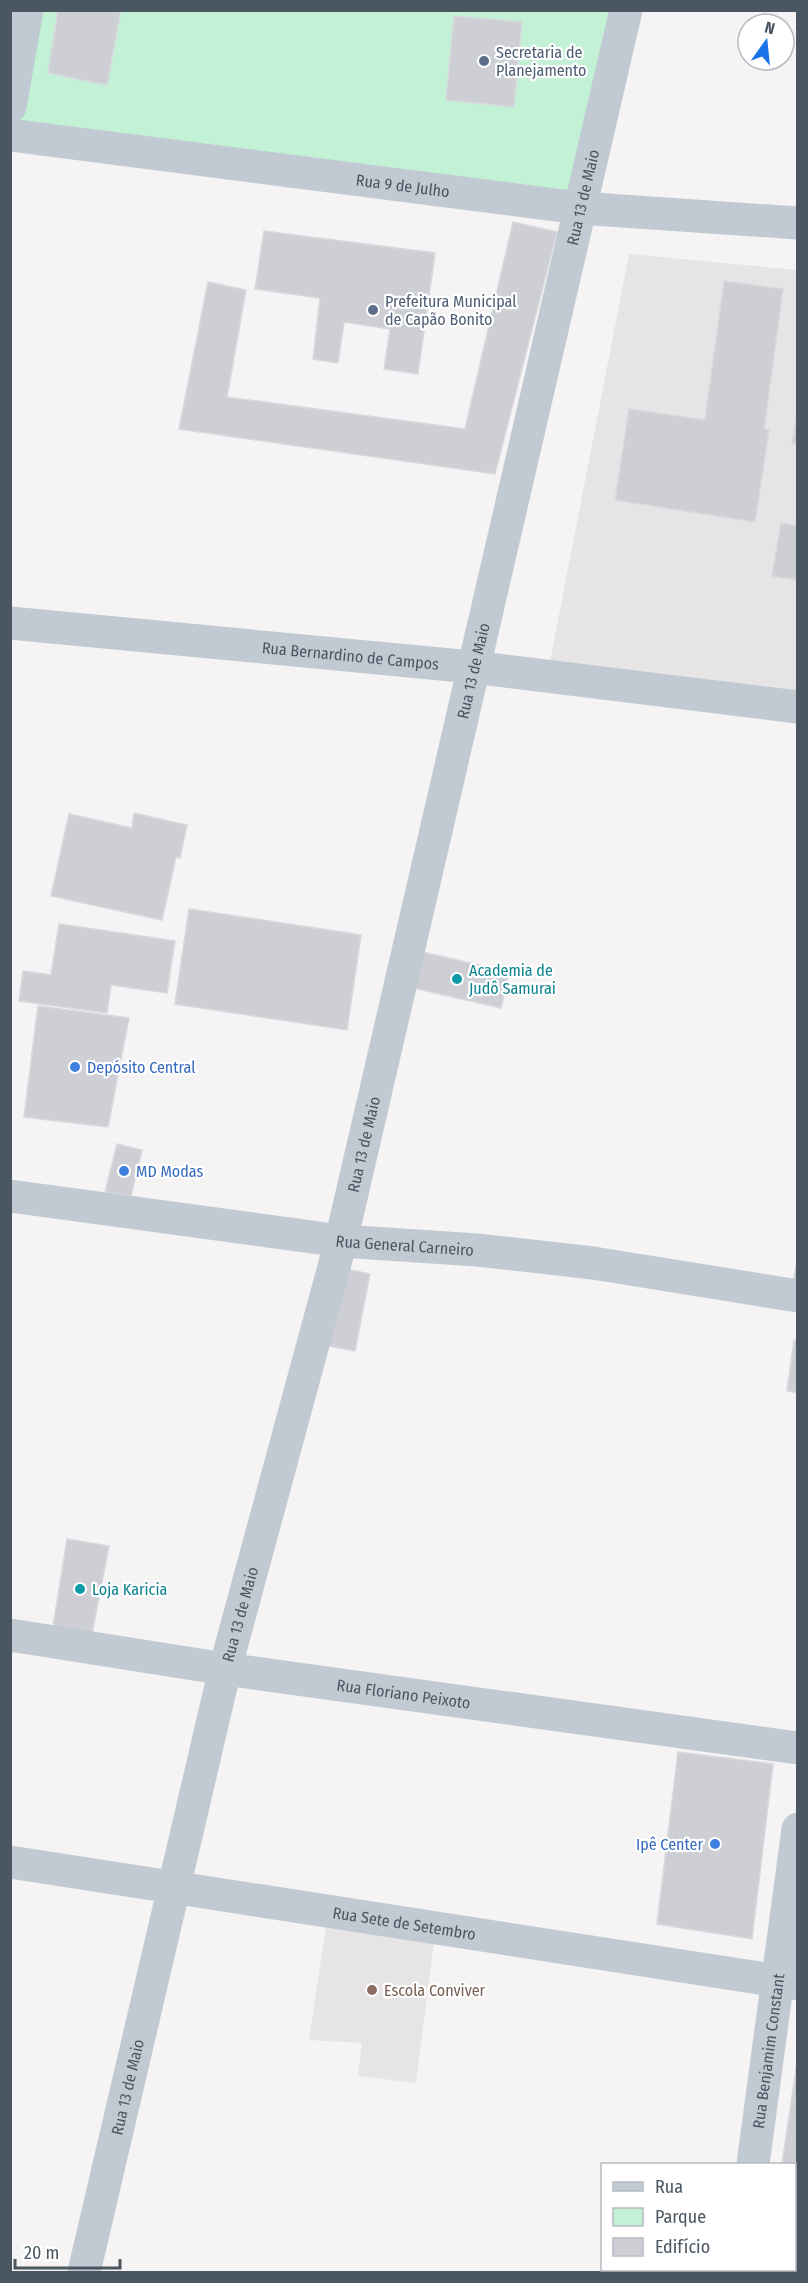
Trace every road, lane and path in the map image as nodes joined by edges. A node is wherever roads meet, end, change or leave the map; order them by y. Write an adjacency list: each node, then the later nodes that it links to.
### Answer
1 (27, 10): 3 (street)
2 (626, 10): 5 (street, Rua 13 de Maio)
3 (10, 106)
4 (10, 135): 5 (street, Rua 9 de Julho)
5 (579, 208): 6 (street, Rua 9 de Julho); 8 (street, Rua 13 de Maio)
6 (798, 223)
7 (10, 623): 8 (street, Rua Bernardino de Campos)
8 (472, 667): 9 (street, Rua Bernardino de Campos); 11 (street, Rua 13 de Maio)
9 (798, 707)
10 (10, 1196): 11 (street, Rua General Carneiro)
11 (341, 1241): 12 (street, Rua General Carneiro); 14 (street, Rua 13 de Maio)
12 (798, 1296)
13 (10, 1635): 14 (street, Rua Floriano Peixoto)
14 (225, 1669): 15 (street, Rua Floriano Peixoto); 18 (street, Rua 13 de Maio)
15 (798, 1748)
16 (798, 1829): 19 (street, Rua Benjamim Constant)
17 (10, 1862): 18 (street, Rua Sete de Setembro)
18 (174, 1887): 19 (street, Rua Sete de Setembro); 21 (street, Rua 13 de Maio)
19 (788, 1983): 20 (street, Rua Benjamim Constant)
20 (753, 2163)
21 (84, 2272)

